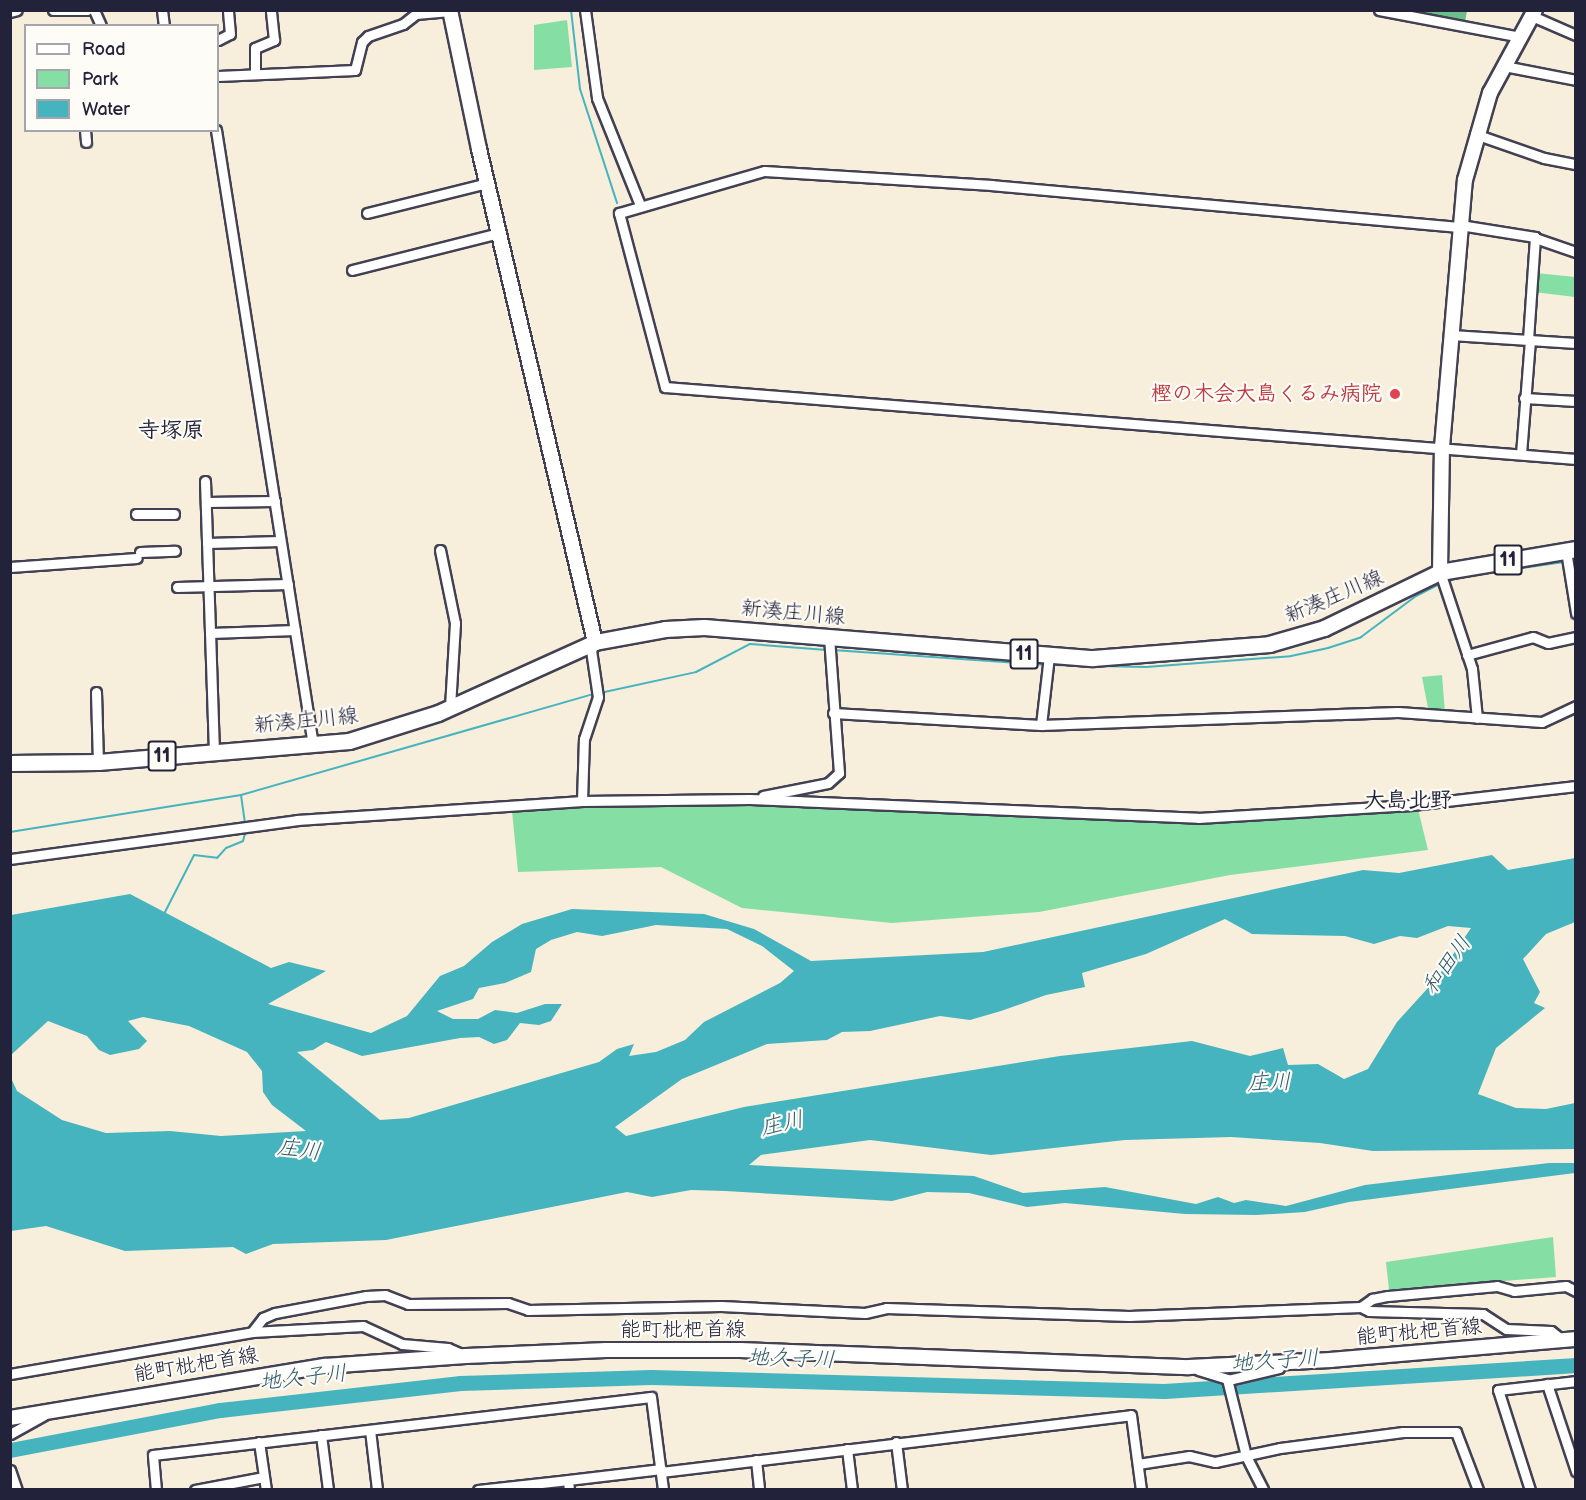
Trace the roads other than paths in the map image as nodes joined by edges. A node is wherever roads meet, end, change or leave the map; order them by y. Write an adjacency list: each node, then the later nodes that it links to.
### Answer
1 (18, 10): 10 (street)
2 (53, 10): 3 (street)
3 (87, 10)
4 (94, 10): 12 (street)
5 (228, 10): 15 (street)
6 (272, 10): 17 (street)
7 (585, 10): 26 (street)
8 (1379, 10): 14 (street)
9 (450, 11): 17 (street); 25 (main road)
10 (10, 12)
11 (1531, 15): 13 (street); 14 (main road)
12 (100, 24)
13 (1575, 35)
14 (1521, 37): 16 (main road)
15 (219, 40)
16 (1504, 66): 19 (street); 22 (main road)
17 (255, 74): 18 (street)
18 (219, 76)
19 (1575, 80)
20 (85, 132): 23 (street)
21 (216, 132): 42 (street)
22 (1475, 134): 24 (street); 28 (main road)
23 (86, 142)
24 (1575, 164)
25 (487, 183): 27 (street); 29 (main road)
26 (640, 205): 28 (street); 38 (street)
27 (367, 213)
28 (1460, 226): 30 (street); 33 (main road)
29 (499, 233): 32 (street); 61 (main road)
30 (1535, 238): 31 (street); 34 (street)
31 (1575, 252)
32 (352, 270)
33 (1451, 335): 34 (street); 38 (main road)
34 (1529, 339): 35 (street); 36 (street)
35 (1575, 343)
36 (1524, 398): 37 (street); 39 (street)
37 (1575, 402)
38 (1442, 447): 39 (street); 52 (main road)
39 (1521, 454): 40 (street)
40 (1575, 459)
41 (205, 481): 43 (street)
42 (275, 501): 43 (street); 46 (street)
43 (206, 502): 47 (street)
44 (174, 513): 45 (street)
45 (136, 514)
46 (280, 541): 47 (street); 53 (street)
47 (207, 543): 54 (street)
48 (440, 550): 66 (street)
49 (1571, 550): 52 (main road, 新湊庄川線 / 11); 56 (street)
50 (175, 551): 51 (street)
51 (10, 567)
52 (1440, 572): 62 (street); 63 (main road, 新湊庄川線 / 11)
53 (288, 584): 54 (street); 57 (street)
54 (209, 587): 55 (street); 58 (street)
55 (177, 588)
56 (1575, 613)
57 (295, 630): 58 (street); 70 (street)
58 (210, 633): 71 (street)
59 (829, 637): 61 (main road, 新湊庄川線 / 11); 63 (main road, 新湊庄川線 / 11); 67 (street)
60 (1575, 637): 62 (street)
61 (595, 642): 66 (main road, 新湊庄川線 / 11); 76 (street)
62 (1467, 655): 68 (street)
63 (1049, 656): 69 (street)
64 (96, 692): 72 (street)
65 (1575, 706): 68 (street)
66 (450, 707): 70 (main road, 新湊庄川線 / 11)
67 (833, 713): 69 (street); 75 (street)
68 (1477, 718): 69 (street)
69 (1041, 725)
70 (313, 745): 71 (main road, 新湊庄川線 / 11)
71 (214, 751): 72 (main road, 新湊庄川線 / 11)
72 (98, 762): 73 (main road, 新湊庄川線 / 11)
73 (10, 763)
74 (1575, 786): 75 (street)
75 (750, 799): 76 (street)
76 (582, 801): 77 (street)
77 (10, 859)
78 (1575, 1291): 79 (street)
79 (1361, 1307): 80 (street); 81 (street)
80 (252, 1332): 82 (street); 85 (street)
81 (1569, 1339): 83 (main road, 能町枇杷首線)
82 (466, 1356): 84 (main road, 能町枇杷首線); 89 (main road, 能町枇杷首線)
83 (1281, 1362): 84 (main road, 能町枇杷首線); 86 (street)
84 (1189, 1367): 86 (street)
85 (10, 1374)
86 (1228, 1380): 97 (street)
87 (1575, 1381): 88 (street)
88 (1547, 1384): 102 (street); 119 (street)
89 (54, 1410): 90 (main road, 能町枇杷首線); 92 (street)
90 (10, 1418)
91 (370, 1430): 93 (street); 101 (street); 111 (street)
92 (10, 1434)
93 (321, 1435): 95 (street); 110 (street)
94 (896, 1442): 96 (street); 99 (street); 116 (street)
95 (259, 1443): 103 (street); 108 (street)
96 (847, 1449): 98 (street); 115 (street)
97 (1246, 1456): 99 (street); 117 (street); 118 (street)
98 (756, 1460): 101 (street); 114 (street)
99 (1137, 1464): 106 (street)
100 (10, 1470): 107 (street)
101 (661, 1471): 104 (street); 113 (street)
102 (1575, 1471)
103 (264, 1477): 105 (street); 109 (street)
104 (568, 1485): 112 (street)
105 (201, 1489)
106 (1140, 1489)
107 (17, 1490)
108 (156, 1490)
109 (266, 1490)
110 (328, 1490)
111 (377, 1490)
112 (478, 1490)
113 (663, 1490)
114 (759, 1490)
115 (852, 1490)
116 (902, 1490)
117 (1263, 1490)
118 (1478, 1490)
119 (1530, 1490)

